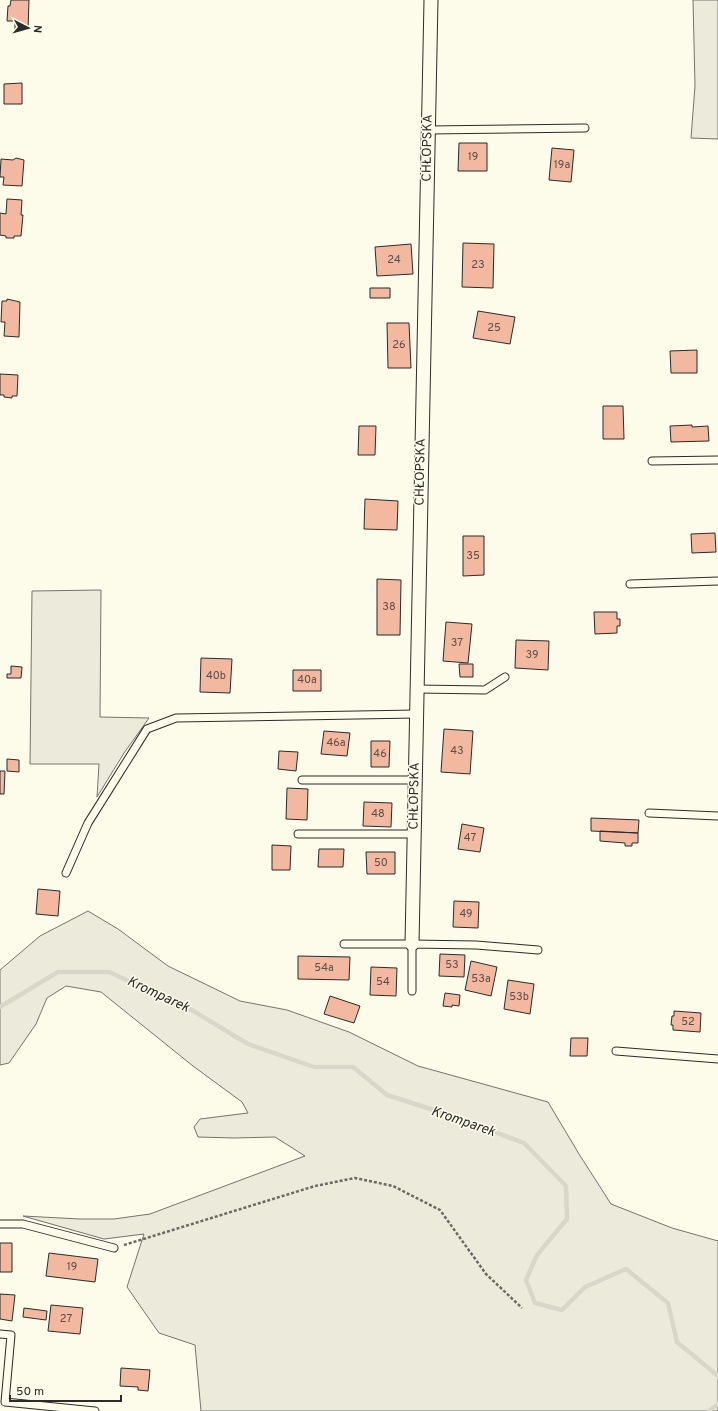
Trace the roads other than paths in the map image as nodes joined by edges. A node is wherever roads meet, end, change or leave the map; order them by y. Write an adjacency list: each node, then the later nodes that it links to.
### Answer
1 (431, 0): 3 (street, CHŁOPSKA)
2 (585, 128): 3 (lane)
3 (428, 130): 9 (street, CHŁOPSKA)
4 (718, 460): 5 (lane)
5 (652, 461)
6 (718, 581): 7 (lane)
7 (630, 584)
8 (505, 677): 9 (lane)
9 (417, 689): 10 (street, CHŁOPSKA)
10 (416, 714): 12 (street, CHŁOPSKA); 17 (lane)
11 (302, 780): 12 (lane)
12 (415, 780): 16 (street, CHŁOPSKA)
13 (649, 813): 14 (lane)
14 (718, 816)
15 (298, 834): 16 (lane)
16 (414, 834): 19 (street, CHŁOPSKA)
17 (66, 873)
18 (344, 944): 19 (lane)
19 (412, 944): 20 (lane); 21 (lane)
20 (538, 950)
21 (412, 991)
22 (616, 1051): 23 (lane)
23 (718, 1059)
24 (0, 1224): 25 (lane)
25 (114, 1248)
26 (0, 1334): 27 (lane)
27 (95, 1411)

